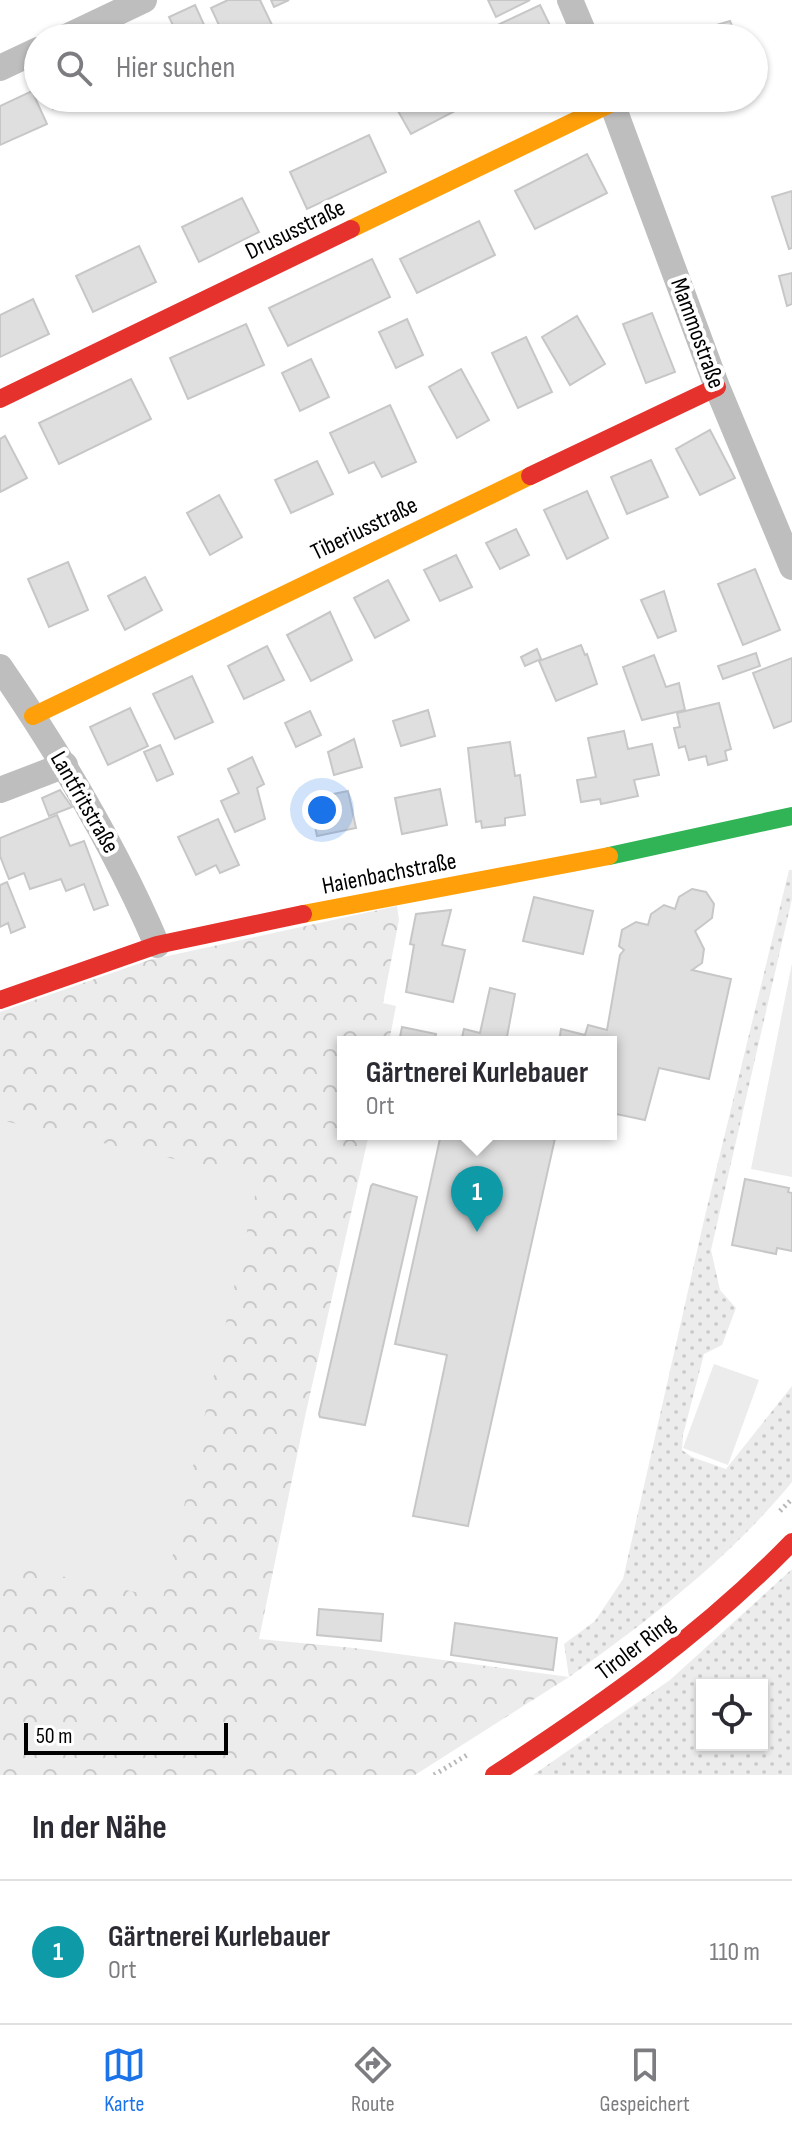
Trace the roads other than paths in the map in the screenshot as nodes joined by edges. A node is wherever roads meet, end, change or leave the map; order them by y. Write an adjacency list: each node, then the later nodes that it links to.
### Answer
1 (144, 0): 3 (street)
2 (570, 0): 4 (street)
3 (93, 24)
4 (580, 24)
5 (24, 57): 6 (street)
6 (0, 68)
7 (586, 112): 10 (street, Drususstraße)
8 (615, 112): 9 (street, Mammostraße)
9 (717, 387): 11 (street, Mammostraße); 13 (street, Tiberiusstraße)
10 (0, 399)
11 (792, 567)
12 (0, 667): 13 (street, Lantfritstraße)
13 (33, 716): 14 (street, Lantfritstraße)
14 (65, 765): 15 (street); 17 (street, Lantfritstraße)
15 (0, 790)
16 (792, 816): 17 (street, Haienbachstraße)
17 (157, 945): 18 (street, Haienbachstraße)
18 (0, 1000)
19 (792, 1542): 20 (street, Tiroler Ring)
20 (494, 1775)

